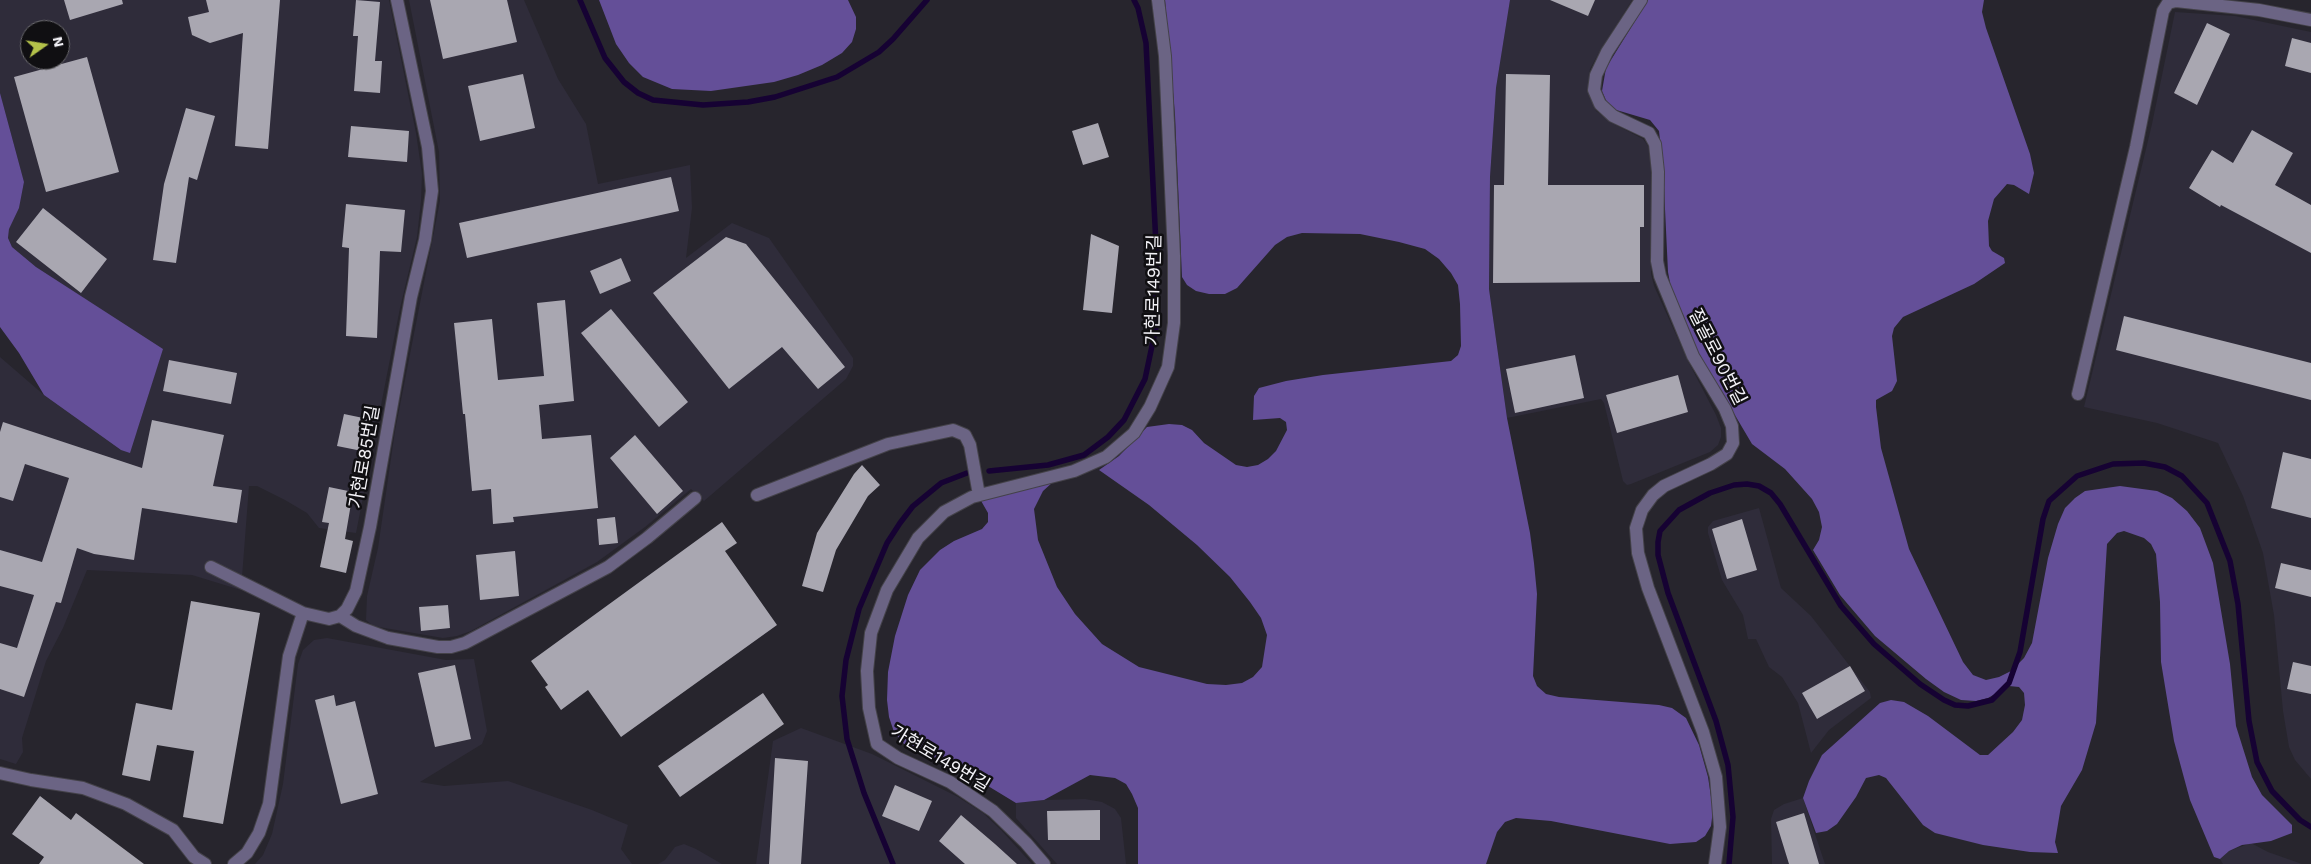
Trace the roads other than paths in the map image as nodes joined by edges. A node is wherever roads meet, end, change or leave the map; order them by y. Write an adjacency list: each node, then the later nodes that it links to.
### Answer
1 (397, 0): 11 (street, 가현로85번길)
2 (1158, 0): 7 (street, 가현로149번길)
3 (1641, 0): 17 (street, 절골로90번길)
4 (2311, 20): 5 (street)
5 (2078, 394)
6 (757, 495): 7 (street)
7 (980, 495): 16 (street, 가현로149번길)
8 (695, 498): 11 (street)
9 (211, 567): 10 (street)
10 (303, 613): 11 (street); 15 (street)
11 (340, 616)
12 (0, 773): 13 (street)
13 (191, 861): 14 (street)
14 (205, 864)
15 (234, 864)
16 (1044, 864)
17 (1715, 864)

